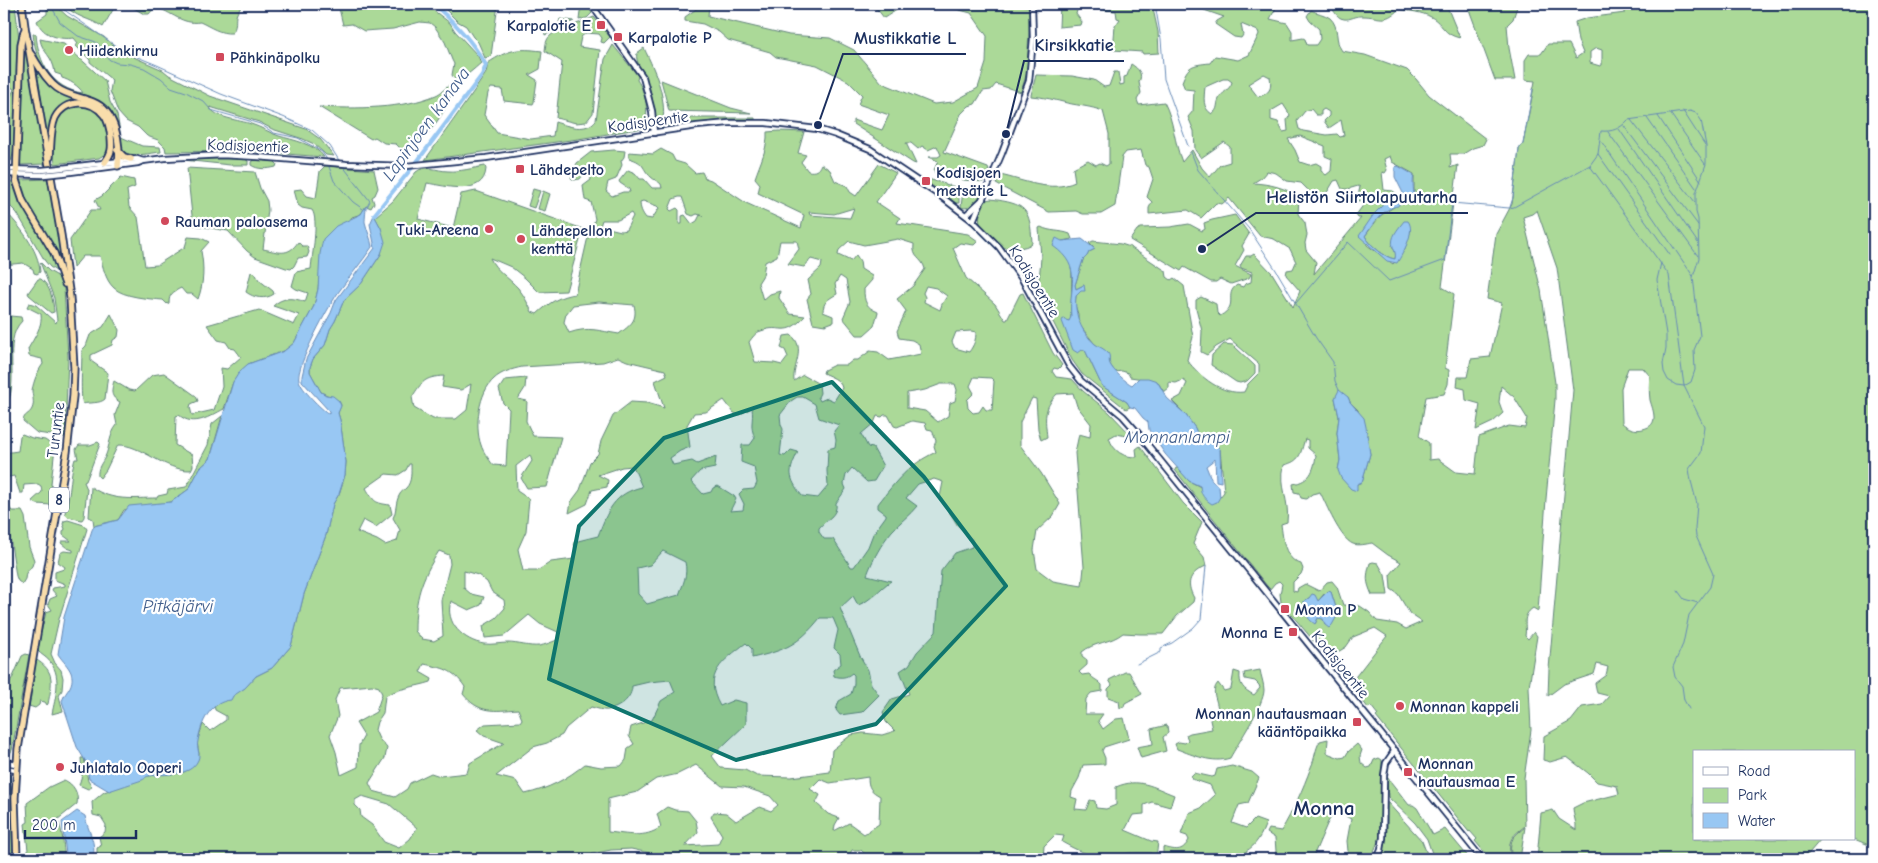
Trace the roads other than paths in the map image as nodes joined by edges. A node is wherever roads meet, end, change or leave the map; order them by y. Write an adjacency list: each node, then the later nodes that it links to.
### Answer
1 (22, 4): 4 (highway, Turuntie / 8)
2 (591, 4): 6 (street)
3 (1032, 4): 17 (street)
4 (25, 27): 5 (highway, Turuntie / 8); 15 (highway)
5 (29, 51): 7 (highway); 12 (highway, Turuntie / 8)
6 (654, 133): 9 (street, Kodisjoentie); 18 (street, Kodisjoentie)
7 (115, 150): 8 (highway); 10 (highway); 11 (highway); 12 (highway)
8 (131, 159): 9 (street, Kodisjoentie); 11 (street, Kodisjoentie)
9 (143, 161): 11 (street, Kodisjoentie)
10 (105, 162): 11 (street, Kodisjoentie); 14 (street, Kodisjoentie)
11 (117, 163): 14 (street, Kodisjoentie)
12 (49, 164): 20 (highway, Turuntie / 8)
13 (4, 169): 15 (street, Kodisjoentie)
14 (62, 170): 15 (street, Kodisjoentie, bridge)
15 (16, 172): 16 (street, Kodisjoentie); 20 (highway)
16 (4, 174)
17 (984, 198): 18 (street); 19 (street)
18 (966, 214): 19 (street, Kodisjoentie)
19 (973, 221): 21 (street, Kodisjoentie)
20 (70, 298): 23 (highway, Turuntie / 8)
21 (1395, 750): 26 (street); 27 (street, Kodisjoentie)
22 (4, 762): 23 (street)
23 (16, 767): 24 (street); 25 (highway, Turuntie / 8)
24 (4, 768)
25 (17, 859)
26 (1377, 859)
27 (1482, 859)

